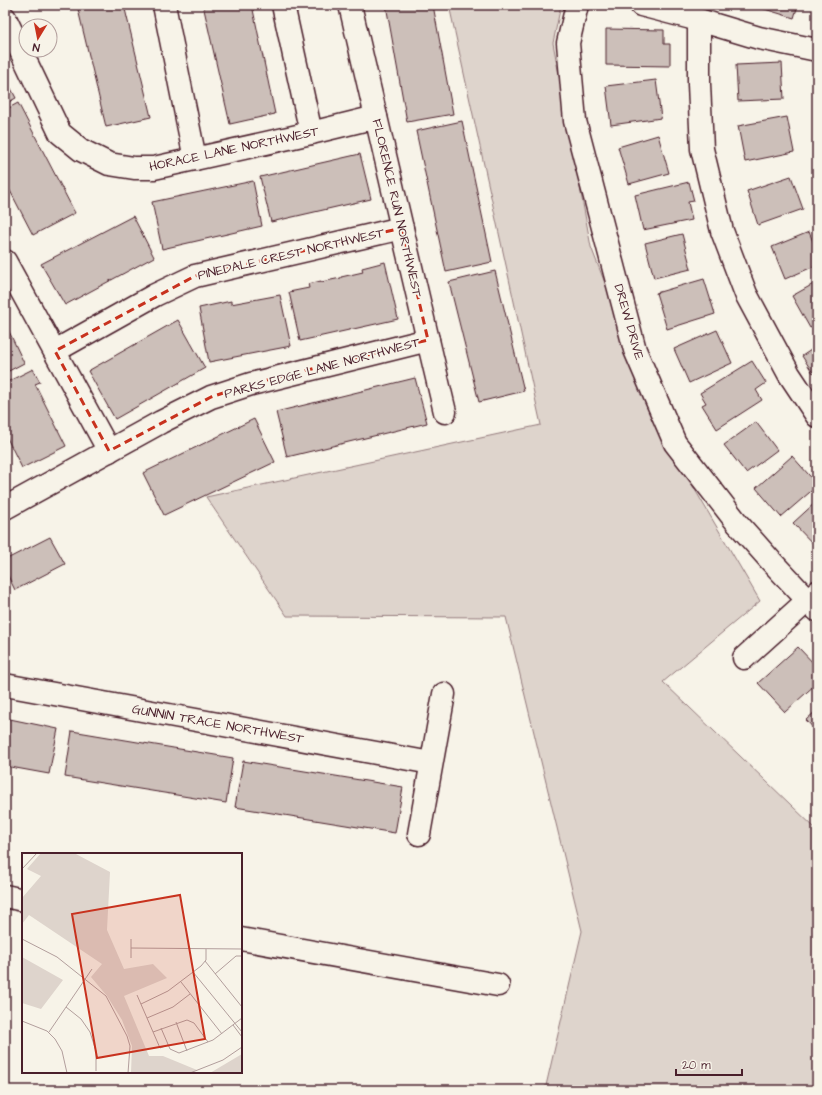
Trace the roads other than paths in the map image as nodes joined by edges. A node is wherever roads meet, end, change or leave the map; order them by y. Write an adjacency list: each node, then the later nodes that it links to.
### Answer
1 (164, 5): 11 (street)
2 (283, 5): 10 (street)
3 (350, 5): 9 (street, FLORENCE RUN NORTHWEST)
4 (577, 5): 20 (street, DREW DRIVE)
5 (642, 5): 7 (street)
6 (5, 18): 11 (street, HORACE LANE NORTHWEST)
7 (699, 20): 8 (street); 17 (street)
8 (817, 50)
9 (376, 117): 10 (street, HORACE LANE NORTHWEST); 12 (street, FLORENCE RUN NORTHWEST)
10 (311, 133): 11 (street, HORACE LANE NORTHWEST)
11 (195, 159)
12 (402, 228): 14 (street, FLORENCE RUN NORTHWEST); 15 (street, PINEDALE CREST NORTHWEST)
13 (5, 261): 15 (street)
14 (428, 340): 16 (street, FLORENCE RUN NORTHWEST); 18 (street, PARKS EDGE LANE NORTHWEST)
15 (55, 351): 18 (street)
16 (445, 412)
17 (817, 416)
18 (109, 450): 19 (street, PARKS EDGE LANE NORTHWEST)
19 (6, 505)
20 (814, 601): 21 (street)
21 (744, 658)
22 (5, 685): 24 (street, GUNNIN TRACE NORTHWEST)
23 (444, 694): 24 (street)
24 (431, 763): 25 (street)
25 (419, 834)
26 (5, 896): 27 (street)
27 (22, 900)
28 (242, 939): 29 (street)
29 (498, 985)

